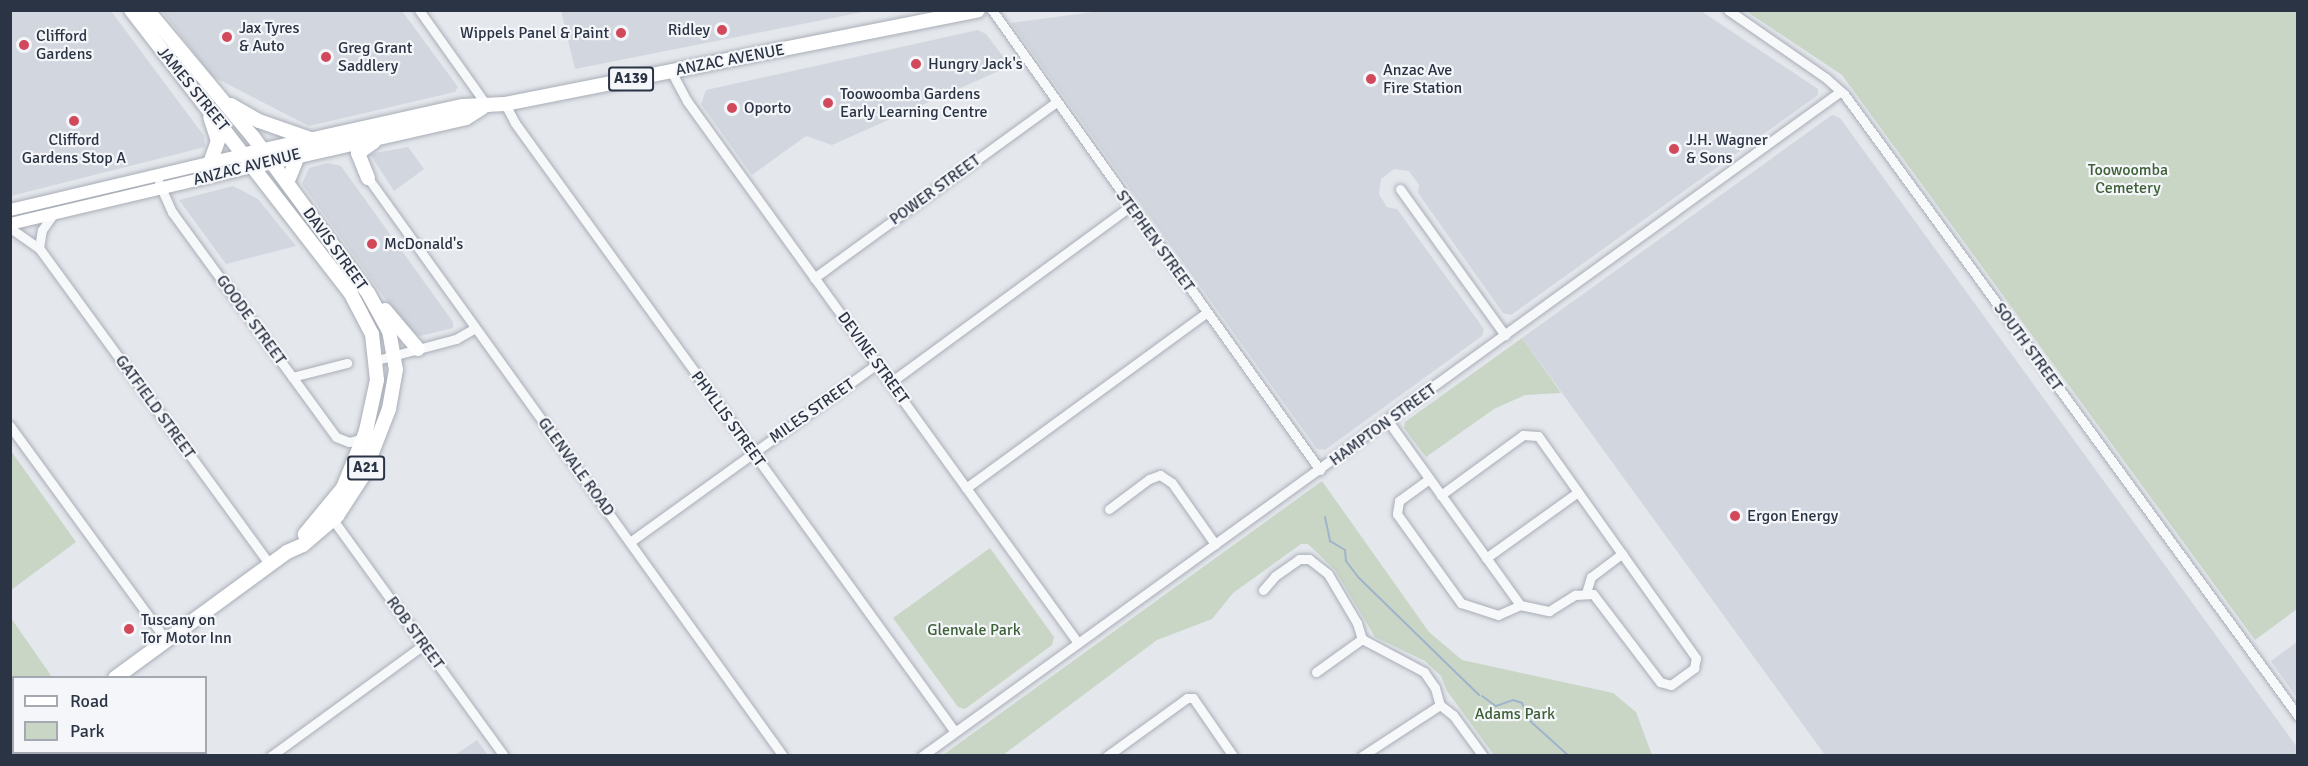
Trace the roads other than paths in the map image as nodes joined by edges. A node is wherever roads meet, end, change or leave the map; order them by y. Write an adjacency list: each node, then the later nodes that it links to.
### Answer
1 (131, 10): 14 (highway, JAMES STREET / A21)
2 (147, 10): 11 (highway, JAMES STREET / A21)
3 (419, 10): 15 (street)
4 (938, 10): 8 (highway)
5 (978, 10): 8 (highway, ANZAC AVENUE / A139)
6 (992, 10): 12 (street, STEPHEN STREET)
7 (1728, 10): 10 (street, SOUTH STREET)
8 (910, 24): 9 (highway, ANZAC AVENUE / A139)
9 (671, 71): 13 (highway, ANZAC AVENUE / A139); 32 (street, DEVINE STREET)
10 (1841, 91): 36 (street, HAMPTON STREET); 70 (street, SOUTH STREET)
11 (222, 100): 17 (highway); 20 (highway, JAMES STREET / A21)
12 (1055, 103): 27 (street, STEPHEN STREET); 32 (street, POWER STREET)
13 (505, 104): 15 (highway, ANZAC AVENUE / A139); 47 (street, PHYLLIS STREET)
14 (207, 108): 18 (highway, JAMES STREET / A21); 21 (highway)
15 (485, 108): 16 (highway, ANZAC AVENUE / A139); 17 (highway, ANZAC AVENUE / A139)
16 (395, 133): 19 (highway, ANZAC AVENUE / A139); 23 (highway)
17 (310, 139): 20 (highway, ANZAC AVENUE / A139)
18 (246, 154): 20 (highway, ANZAC AVENUE / A139); 21 (main road, ANZAC AVENUE); 22 (highway, JAMES STREET / A21)
19 (299, 154): 20 (highway, ANZAC AVENUE / A139); 25 (highway)
20 (266, 155): 22 (highway, ANZAC AVENUE / A139); 25 (highway, DAVIS STREET / A21)
21 (210, 163): 24 (main road, ANZAC AVENUE)
22 (255, 166): 24 (main road, ANZAC AVENUE); 39 (highway, DAVIS STREET / A21)
23 (368, 178): 35 (street, GLENVALE ROAD)
24 (159, 181): 28 (main road, ANZAC AVENUE); 29 (main road, ANZAC AVENUE); 42 (street, GOODE STREET)
25 (286, 183): 33 (highway, DAVIS STREET / A21)
26 (1400, 189): 36 (street)
27 (1129, 207): 34 (street, STEPHEN STREET); 43 (street)
28 (10, 210)
29 (54, 213): 30 (main road, ANZAC AVENUE); 31 (street)
30 (10, 226): 31 (street, GATFIELD STREET)
31 (39, 248): 59 (street, GATFIELD STREET)
32 (814, 278): 41 (street, DEVINE STREET)
33 (376, 304): 37 (highway); 38 (highway, DAVIS STREET / A21)
34 (1207, 312): 48 (street, STEPHEN STREET); 50 (street)
35 (475, 328): 37 (street); 55 (street, GLENVALE ROAD)
36 (1505, 335): 44 (street, HAMPTON STREET)
37 (418, 349): 38 (street)
38 (395, 355): 39 (street); 54 (highway, A21)
39 (377, 360): 46 (highway, A21)
40 (347, 363): 42 (street)
41 (877, 364): 43 (street, DEVINE STREET); 47 (street, MILES STREET)
42 (292, 377): 46 (street, GOODE STREET)
43 (891, 382): 50 (street, DEVINE STREET)
44 (1388, 421): 48 (street, HAMPTON STREET); 49 (street)
45 (10, 426): 64 (street)
46 (364, 438): 54 (highway, A21)
47 (752, 452): 55 (street, MILES STREET); 71 (street, PHYLLIS STREET)
48 (1320, 470): 56 (street, HAMPTON STREET)
49 (1430, 479): 52 (street); 62 (street)
50 (966, 488): 65 (street, DEVINE STREET)
51 (1578, 492): 52 (street); 57 (street); 58 (street)
52 (1441, 495): 58 (street)
53 (1109, 509): 56 (street)
54 (330, 515): 59 (highway, A21); 66 (street, ROB STREET)
55 (630, 542): 74 (street, GLENVALE ROAD)
56 (1215, 544): 65 (street, HAMPTON STREET)
57 (1622, 554): 61 (street); 61 (street)
58 (1486, 558): 62 (street)
59 (270, 565): 64 (highway, A21)
60 (1263, 590): 63 (street)
61 (1586, 593): 62 (street)
62 (1520, 605)
63 (1362, 639): 67 (street); 69 (street)
64 (166, 640): 68 (highway, A21)
65 (1077, 644): 71 (street, HAMPTON STREET)
66 (423, 645): 72 (street); 73 (street, ROB STREET)
67 (1316, 672)
68 (118, 676)
69 (1440, 705): 78 (street); 79 (street)
70 (2298, 716)
71 (955, 732): 75 (street, HAMPTON STREET)
72 (271, 756)
73 (504, 756)
74 (783, 756)
75 (922, 756)
76 (1107, 756): 77 (street)
77 (1233, 756)
78 (1362, 756)
79 (1483, 756)

